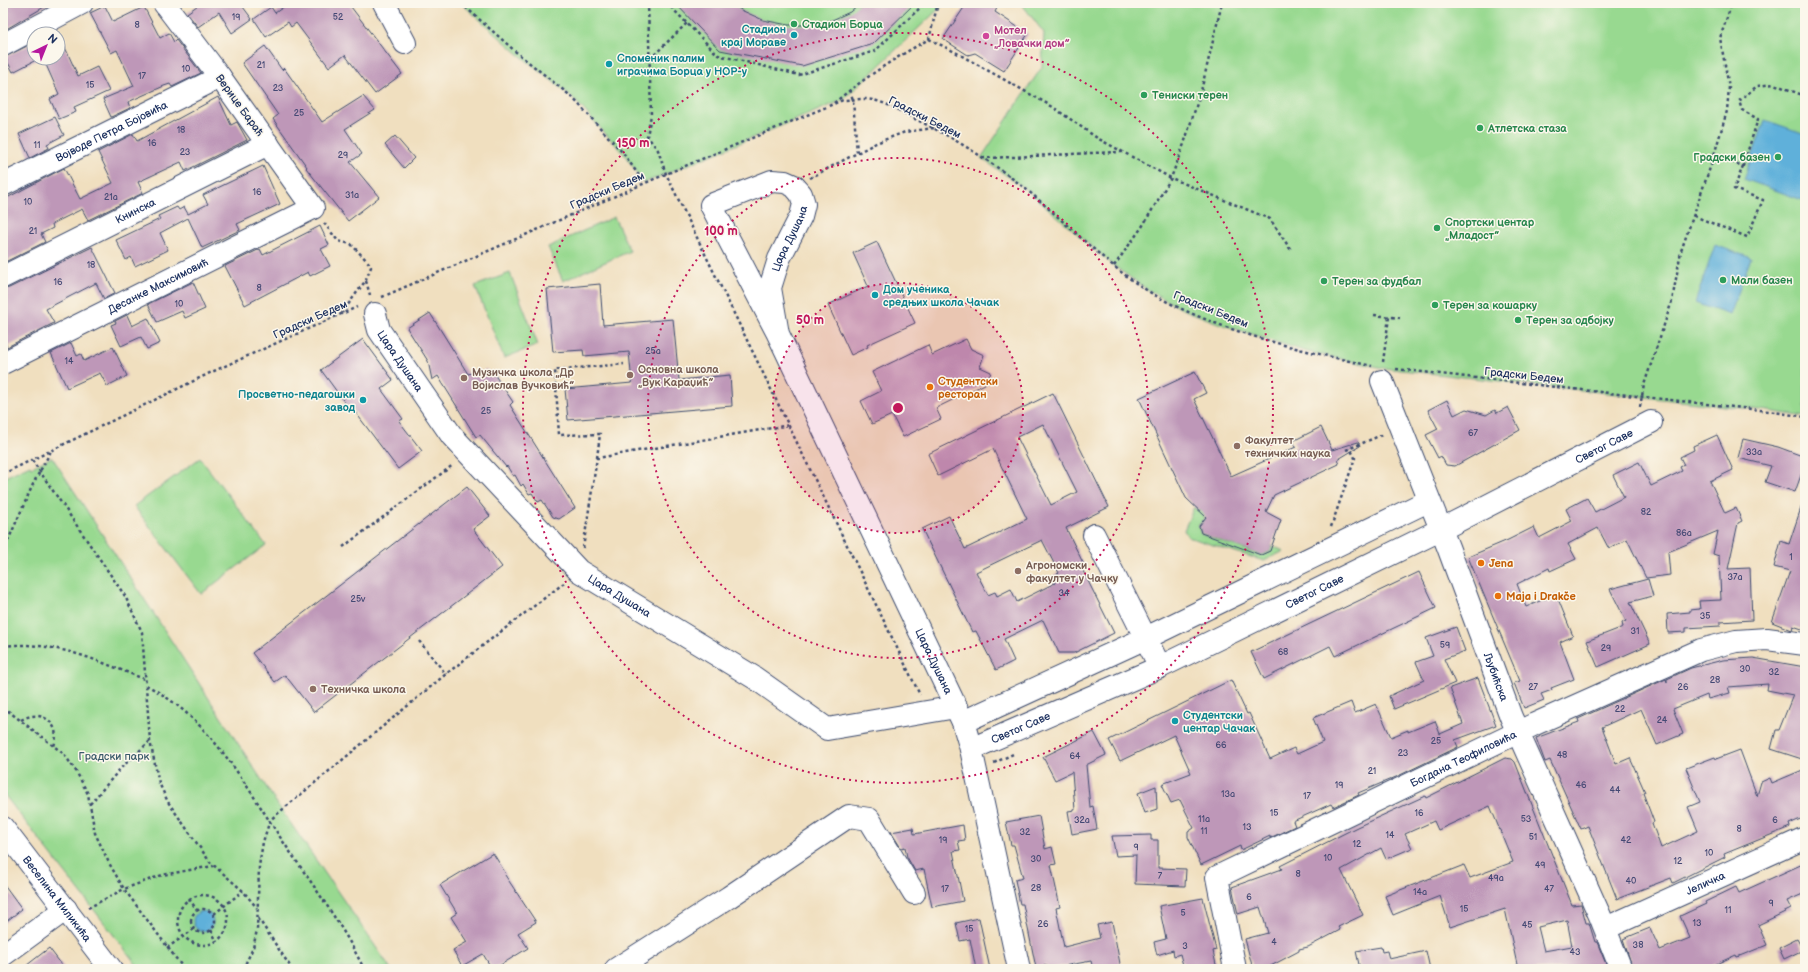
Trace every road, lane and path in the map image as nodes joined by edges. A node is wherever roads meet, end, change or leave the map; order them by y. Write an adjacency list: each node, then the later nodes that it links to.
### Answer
1 (82, 3): 14 (street)
2 (164, 3): 16 (street, Верице Бараћ)
3 (384, 3): 13 (street)
4 (461, 3): 30 (path)
5 (648, 3): 15 (path)
6 (667, 3): 11 (path)
7 (925, 3): 11 (path)
8 (938, 3): 12 (path)
9 (1222, 3): 29 (path)
10 (1732, 3): 25 (path)
11 (687, 23): 15 (path)
12 (928, 39): 17 (path); 23 (path)
13 (405, 42)
14 (3, 45)
15 (650, 59): 28 (path)
16 (220, 77): 22 (street, Верице Бараћ); 31 (street, Војводе Петра Бојовића)
17 (850, 90): 19 (path); 20 (path)
18 (1805, 96): 27 (path)
19 (853, 100): 20 (path, Градски Бедем); 21 (path, Градски Бедем); 24 (path)
20 (832, 105): 28 (path, Градски Бедем)
21 (935, 128): 24 (path); 26 (path, Градски Бедем)
22 (268, 144): 33 (street, Верице Бараћ); 37 (street, Книнска)
23 (1123, 152): 26 (path); 29 (path)
24 (857, 153): 32 (path)
25 (1714, 156): 27 (path); 34 (path)
26 (981, 158): 36 (path, Градски Бедем)
27 (1742, 166): 34 (path)
28 (666, 174): 30 (path, Градски Бедем); 52 (path)
29 (1171, 178): 35 (path); 36 (path)
30 (644, 183): 39 (path, Градски Бедем)
31 (3, 185)
32 (794, 186): 44 (street, Цара Душана); 44 (street, Цара Душана)
33 (313, 208): 38 (path); 46 (street, Десанке Максимовић)
34 (1694, 216): 49 (path)
35 (1291, 250)
36 (1114, 266): 48 (path, Градски Бедем)
37 (3, 277)
38 (366, 280): 39 (path); 40 (path)
39 (371, 305): 40 (path, Градски Бедем); 57 (street, Цара Душана)
40 (342, 314): 56 (path, Градски Бедем)
41 (1374, 315): 42 (path)
42 (1389, 317): 43 (path); 45 (path)
43 (1400, 318)
44 (778, 334): 79 (street, Цара Душана)
45 (1384, 357)
46 (3, 363)
47 (624, 364): 58 (path)
48 (1383, 372): 49 (path, Градски Бедем); 53 (street, Љубићска)
49 (1642, 397): 50 (path, Градски Бедем)
50 (1805, 417)
51 (1651, 422): 64 (street, Светог Саве)
52 (789, 425): 58 (path); 78 (path)
53 (1399, 427): 54 (path); 62 (street, Љубићска)
54 (1350, 448): 55 (path); 63 (path)
55 (1346, 450)
56 (51, 451): 59 (path, Градски Бедем); 60 (path)
57 (468, 454): 66 (path); 68 (street, Цара Душана)
58 (597, 458): 68 (path)
59 (32, 460): 60 (path); 61 (path, Градски Бедем)
60 (40, 472): 67 (path); 82 (path)
61 (3, 474)
62 (1428, 501): 64 (street, Љубићска); 69 (street)
63 (1330, 529)
64 (1440, 530): 73 (street, Светог Саве); 81 (street, Љубићска)
65 (1094, 535): 69 (street)
66 (343, 547)
67 (3, 552)
68 (579, 571): 74 (path); 78 (street, Цара Душана)
69 (1146, 638): 73 (street); 79 (street)
70 (419, 641): 74 (path)
71 (1805, 644): 81 (street, Богдана Теофиловића)
72 (3, 646): 75 (path)
73 (1160, 667): 84 (street, Светог Саве)
74 (446, 674): 86 (path)
75 (144, 679)
76 (146, 685): 86 (path)
77 (3, 707): 80 (path)
78 (928, 712): 79 (street, Цара Душана)
79 (960, 714): 84 (street, Цара Душана)
80 (20, 720): 83 (path); 83 (path)
81 (1517, 733): 101 (street, Љубићска); 115 (street, Богдана Теофиловића)
82 (150, 741): 85 (path); 89 (path)
83 (54, 746): 85 (path)
84 (972, 749): 114 (street, Цара Душана)
85 (89, 805): 90 (path)
86 (270, 820): 100 (path); 112 (path)
87 (3, 828): 97 (street, Веселина Миликића)
88 (1805, 838): 101 (street, Јеличка)
89 (213, 866): 90 (path); 91 (path)
90 (124, 889): 95 (path); 106 (path)
91 (243, 891): 94 (path); 96 (path)
92 (914, 893): 113 (street)
93 (189, 899): 94 (path); 98 (path); 104 (path)
94 (225, 906): 99 (path); 105 (path)
95 (87, 908)
96 (257, 908)
97 (66, 909): 107 (street); 108 (street, Веселина Миликића)
98 (197, 910): 99 (path); 102 (path)
99 (214, 914): 103 (path)
100 (257, 917): 110 (path); 111 (path)
101 (1606, 928): 116 (street, Љубићска)
102 (194, 929): 103 (path); 104 (path)
103 (211, 930): 105 (path)
104 (184, 936): 105 (path); 106 (path)
105 (217, 942)
106 (167, 948): 109 (path)
107 (3, 956)
108 (111, 969)
109 (184, 969)
110 (243, 969)
111 (292, 969)
112 (364, 969)
113 (616, 969)
114 (1019, 969)
115 (1235, 969)
116 (1622, 969)

